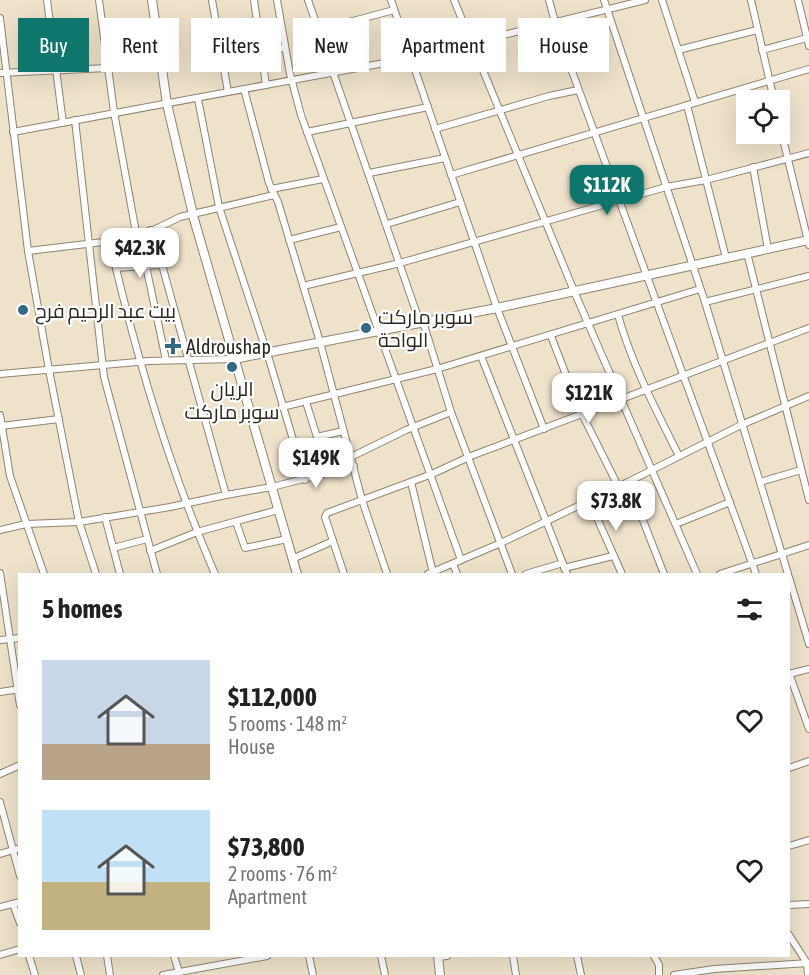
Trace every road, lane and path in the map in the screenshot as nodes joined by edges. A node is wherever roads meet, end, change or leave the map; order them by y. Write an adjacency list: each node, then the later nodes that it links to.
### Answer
1 (47, 0): 19 (street)
2 (99, 0): 20 (street)
3 (152, 0): 54 (street)
4 (212, 0): 51 (street)
5 (254, 0): 21 (street)
6 (277, 0): 31 (street)
7 (309, 0): 22 (street)
8 (391, 0): 17 (street)
9 (454, 0): 25 (street)
10 (549, 0): 26 (street)
11 (603, 0): 16 (street)
12 (645, 0): 16 (street)
13 (662, 0): 32 (street)
14 (751, 0): 28 (street)
15 (798, 0): 29 (street)
16 (607, 9): 27 (street); 59 (street)
17 (394, 10): 23 (street); 24 (street)
18 (0, 18): 43 (street)
19 (49, 18)
20 (101, 18)
21 (256, 18)
22 (315, 18)
23 (364, 18)
24 (397, 18)
25 (461, 18)
26 (554, 18)
27 (576, 18)
28 (757, 30): 32 (street); 33 (street)
29 (808, 42): 33 (street)
30 (281, 48): 31 (street)
31 (285, 48): 45 (street)
32 (678, 50): 53 (street)
33 (762, 50): 46 (street)
34 (381, 64): 44 (street)
35 (809, 69): 46 (street)
36 (21, 72): 43 (street)
37 (56, 72): 61 (street)
38 (109, 72): 58 (street)
39 (264, 72): 47 (street)
40 (416, 72): 56 (street)
41 (484, 72): 57 (street)
42 (572, 72): 49 (street)
43 (3, 73): 65 (street)
44 (334, 73): 45 (street); 62 (street)
45 (291, 81): 47 (street); 66 (street)
46 (770, 81): 50 (street); 53 (street)
47 (266, 85): 48 (street)
48 (244, 89): 51 (street); 78 (street)
49 (578, 90): 57 (street); 64 (street)
50 (772, 90)
51 (228, 92): 52 (street)
52 (198, 99): 54 (street); 81 (street)
53 (695, 102): 55 (street)
54 (167, 104): 58 (street); 82 (street)
55 (687, 105): 59 (street); 76 (street)
56 (428, 107): 62 (street); 63 (street)
57 (500, 111): 63 (street); 69 (street)
58 (114, 112): 60 (street); 87 (street)
59 (642, 118): 64 (street); 77 (street)
60 (75, 120): 61 (street); 92 (street)
61 (63, 123): 65 (street)
62 (352, 123): 66 (street); 73 (street)
63 (435, 129): 70 (street)
64 (593, 131): 69 (street); 79 (street)
65 (13, 132): 94 (street)
66 (307, 132): 75 (street)
67 (784, 144): 71 (street)
68 (809, 153): 71 (street)
69 (518, 154): 74 (street); 83 (street)
70 (445, 158): 73 (street); 74 (street)
71 (787, 159): 72 (street); 90 (street)
72 (753, 167): 76 (street); 93 (street)
73 (369, 173): 84 (street)
74 (451, 174): 80 (street)
75 (323, 179): 78 (street); 85 (street)
76 (706, 180): 77 (street); 96 (street)
77 (666, 187): 79 (street); 99 (street)
78 (273, 192): 81 (street); 88 (street)
79 (619, 200): 83 (street); 103 (street)
80 (460, 202): 84 (street); 89 (street)
81 (219, 207): 82 (street); 121 (street)
82 (193, 213): 86 (street); 124 (street)
83 (546, 220): 89 (street); 108 (street)
84 (387, 224): 97 (street)
85 (341, 227): 88 (street); 102 (street)
86 (150, 230): 87 (street); 98 (street)
87 (137, 238): 91 (street)
88 (289, 240): 105 (street)
89 (474, 242): 97 (street); 111 (street)
90 (808, 242): 93 (street)
91 (110, 243): 92 (street); 101 (street)
92 (89, 245): 94 (street); 128 (street)
93 (768, 249): 95 (street)
94 (28, 251): 130 (street)
95 (747, 253): 96 (street); 107 (street)
96 (726, 258): 99 (street)
97 (400, 263): 102 (street); 113 (street)
98 (162, 265): 100 (street); 123 (street)
99 (692, 265): 103 (street); 106 (street)
100 (146, 266): 101 (street); 125 (street)
101 (116, 268): 127 (street)
102 (356, 273): 105 (street); 116 (street)
103 (646, 274): 108 (street); 110 (street)
104 (809, 276): 107 (street)
105 (303, 286): 118 (street)
106 (700, 289): 109 (street); 110 (street)
107 (757, 290): 109 (street); 119 (street)
108 (574, 291): 111 (street); 114 (street)
109 (705, 302): 126 (street)
110 (658, 304): 112 (street); 132 (street)
111 (497, 308): 113 (street); 120 (street)
112 (618, 315): 114 (street); 134 (street)
113 (422, 323): 116 (street); 129 (street)
114 (589, 324): 117 (street); 137 (street)
115 (809, 328): 119 (street)
116 (380, 331): 118 (street); 133 (street)
117 (551, 336): 120 (street); 142 (street)
118 (320, 342): 121 (street); 135 (street)
119 (770, 343): 126 (street); 139 (street)
120 (513, 347): 122 (street); 148 (street)
121 (267, 352): 124 (street); 140 (street)
122 (481, 356): 129 (street); 150 (street)
123 (188, 359): 124 (street); 125 (street); 165 (street)
124 (234, 359): 164 (street)
125 (166, 360): 127 (street)
126 (722, 361): 132 (street); 145 (street)
127 (141, 362): 128 (street); 170 (street)
128 (103, 365): 130 (street); 172 (street)
129 (437, 369): 133 (street); 141 (street)
130 (49, 370): 131 (street); 144 (street)
131 (0, 374)
132 (683, 376): 134 (street); 151 (street)
133 (397, 379): 135 (street); 147 (street)
134 (646, 390): 137 (street); 152 (street)
135 (333, 395): 138 (street); 149 (street)
136 (809, 396): 139 (street)
137 (622, 399): 142 (street); 156 (street)
138 (306, 402): 140 (street); 149 (street)
139 (785, 406): 145 (street); 157 (street)
140 (282, 407): 159 (street)
141 (451, 412): 147 (street); 154 (street)
142 (582, 414): 148 (street); 163 (street)
143 (0, 415): 146 (street)
144 (58, 419): 146 (street); 175 (street)
145 (741, 425): 151 (street); 162 (street)
146 (1, 426): 177 (street)
147 (414, 426): 153 (street); 158 (street)
148 (544, 429): 150 (street)
149 (343, 431): 153 (street)
150 (515, 440): 154 (street); 174 (street)
151 (707, 442): 152 (street); 169 (street)
152 (679, 456): 156 (street)
153 (351, 457): 155 (street)
154 (468, 459): 158 (street); 184 (street)
155 (354, 466): 159 (street); 166 (street)
156 (652, 470): 161 (street); 178 (street)
157 (801, 470): 162 (street); 168 (street)
158 (432, 474): 160 (street); 191 (street)
159 (305, 480): 164 (street)
160 (411, 482): 166 (street); 204 (street)
161 (628, 482): 163 (street); 210 (street)
162 (760, 482): 188 (street)
163 (618, 486): 167 (street)
164 (272, 488): 165 (street); 171 (street)
165 (226, 495): 170 (street)
166 (362, 500): 183 (street); 203 (street)
167 (589, 500): 174 (street); 189 (street)
168 (809, 500)
169 (730, 502): 178 (street); 192 (street)
170 (186, 504): 172 (street); 180 (street)
171 (278, 510): 176 (street); 182 (street)
172 (139, 512): 173 (street); 181 (street)
173 (105, 517): 175 (street); 186 (street)
174 (546, 521): 184 (street); 194 (street)
175 (79, 522): 177 (street); 197 (street)
176 (236, 522): 180 (street); 182 (street)
177 (26, 524): 179 (street); 196 (street)
178 (676, 524): 211 (street)
179 (0, 530)
180 (197, 532): 187 (street); 200 (street)
181 (147, 539): 186 (street); 187 (street)
182 (287, 539): 190 (street)
183 (333, 542): 190 (street); 202 (street)
184 (501, 543): 191 (street); 207 (street)
185 (809, 545): 188 (street)
186 (113, 548): 198 (street)
187 (150, 551): 199 (street)
188 (782, 554): 192 (street); 214 (street)
189 (613, 556): 194 (street); 209 (street)
190 (292, 559): 201 (street)
191 (461, 560): 193 (street)
192 (752, 563): 212 (street); 213 (street)
193 (453, 564): 205 (street); 206 (street)
194 (565, 569): 208 (street)
195 (0, 573): 216 (street)
196 (44, 573)
197 (96, 573)
198 (120, 573)
199 (157, 573)
200 (215, 573)
201 (297, 573)
202 (344, 573)
203 (387, 573)
204 (431, 573)
205 (433, 573)
206 (457, 573)
207 (512, 573)
208 (534, 573)
209 (622, 573)
210 (664, 573)
211 (697, 573)
212 (723, 573)
213 (756, 573)
214 (788, 573)
215 (790, 579): 220 (street)
216 (1, 590): 218 (street)
217 (18, 638): 218 (street)
218 (9, 639): 219 (street); 224 (street)
219 (0, 640)
220 (809, 641)
221 (809, 669): 222 (street)
222 (790, 674)
223 (790, 677): 226 (street)
224 (18, 689): 225 (street)
225 (0, 693)
226 (809, 729)
227 (809, 761): 229 (street)
228 (18, 766): 230 (street)
229 (790, 768)
230 (0, 774)
231 (0, 802): 234 (street)
232 (809, 840): 233 (street)
233 (790, 846)
234 (16, 849): 235 (street)
235 (0, 854)
236 (16, 903): 239 (street)
237 (809, 904): 238 (street)
238 (790, 905)
239 (0, 907)
240 (790, 936): 254 (street)
241 (18, 950): 242 (street)
242 (0, 955)
243 (29, 957): 257 (street)
244 (76, 957): 258 (street)
245 (107, 957): 259 (street)
246 (174, 957): 255 (street)
247 (246, 957): 256 (street)
248 (309, 957): 261 (street)
249 (381, 957): 262 (street)
250 (438, 957): 263 (street)
251 (513, 957): 264 (street)
252 (577, 957): 265 (street)
253 (655, 957): 266 (street)
254 (808, 963): 267 (street); 268 (street)
255 (179, 972): 256 (street); 260 (street)
256 (190, 973)
257 (35, 975)
258 (81, 975)
259 (110, 975)
260 (163, 975)
261 (313, 975)
262 (385, 975)
263 (440, 975)
264 (516, 975)
265 (581, 975)
266 (659, 975)
267 (674, 975)
268 (808, 975)

